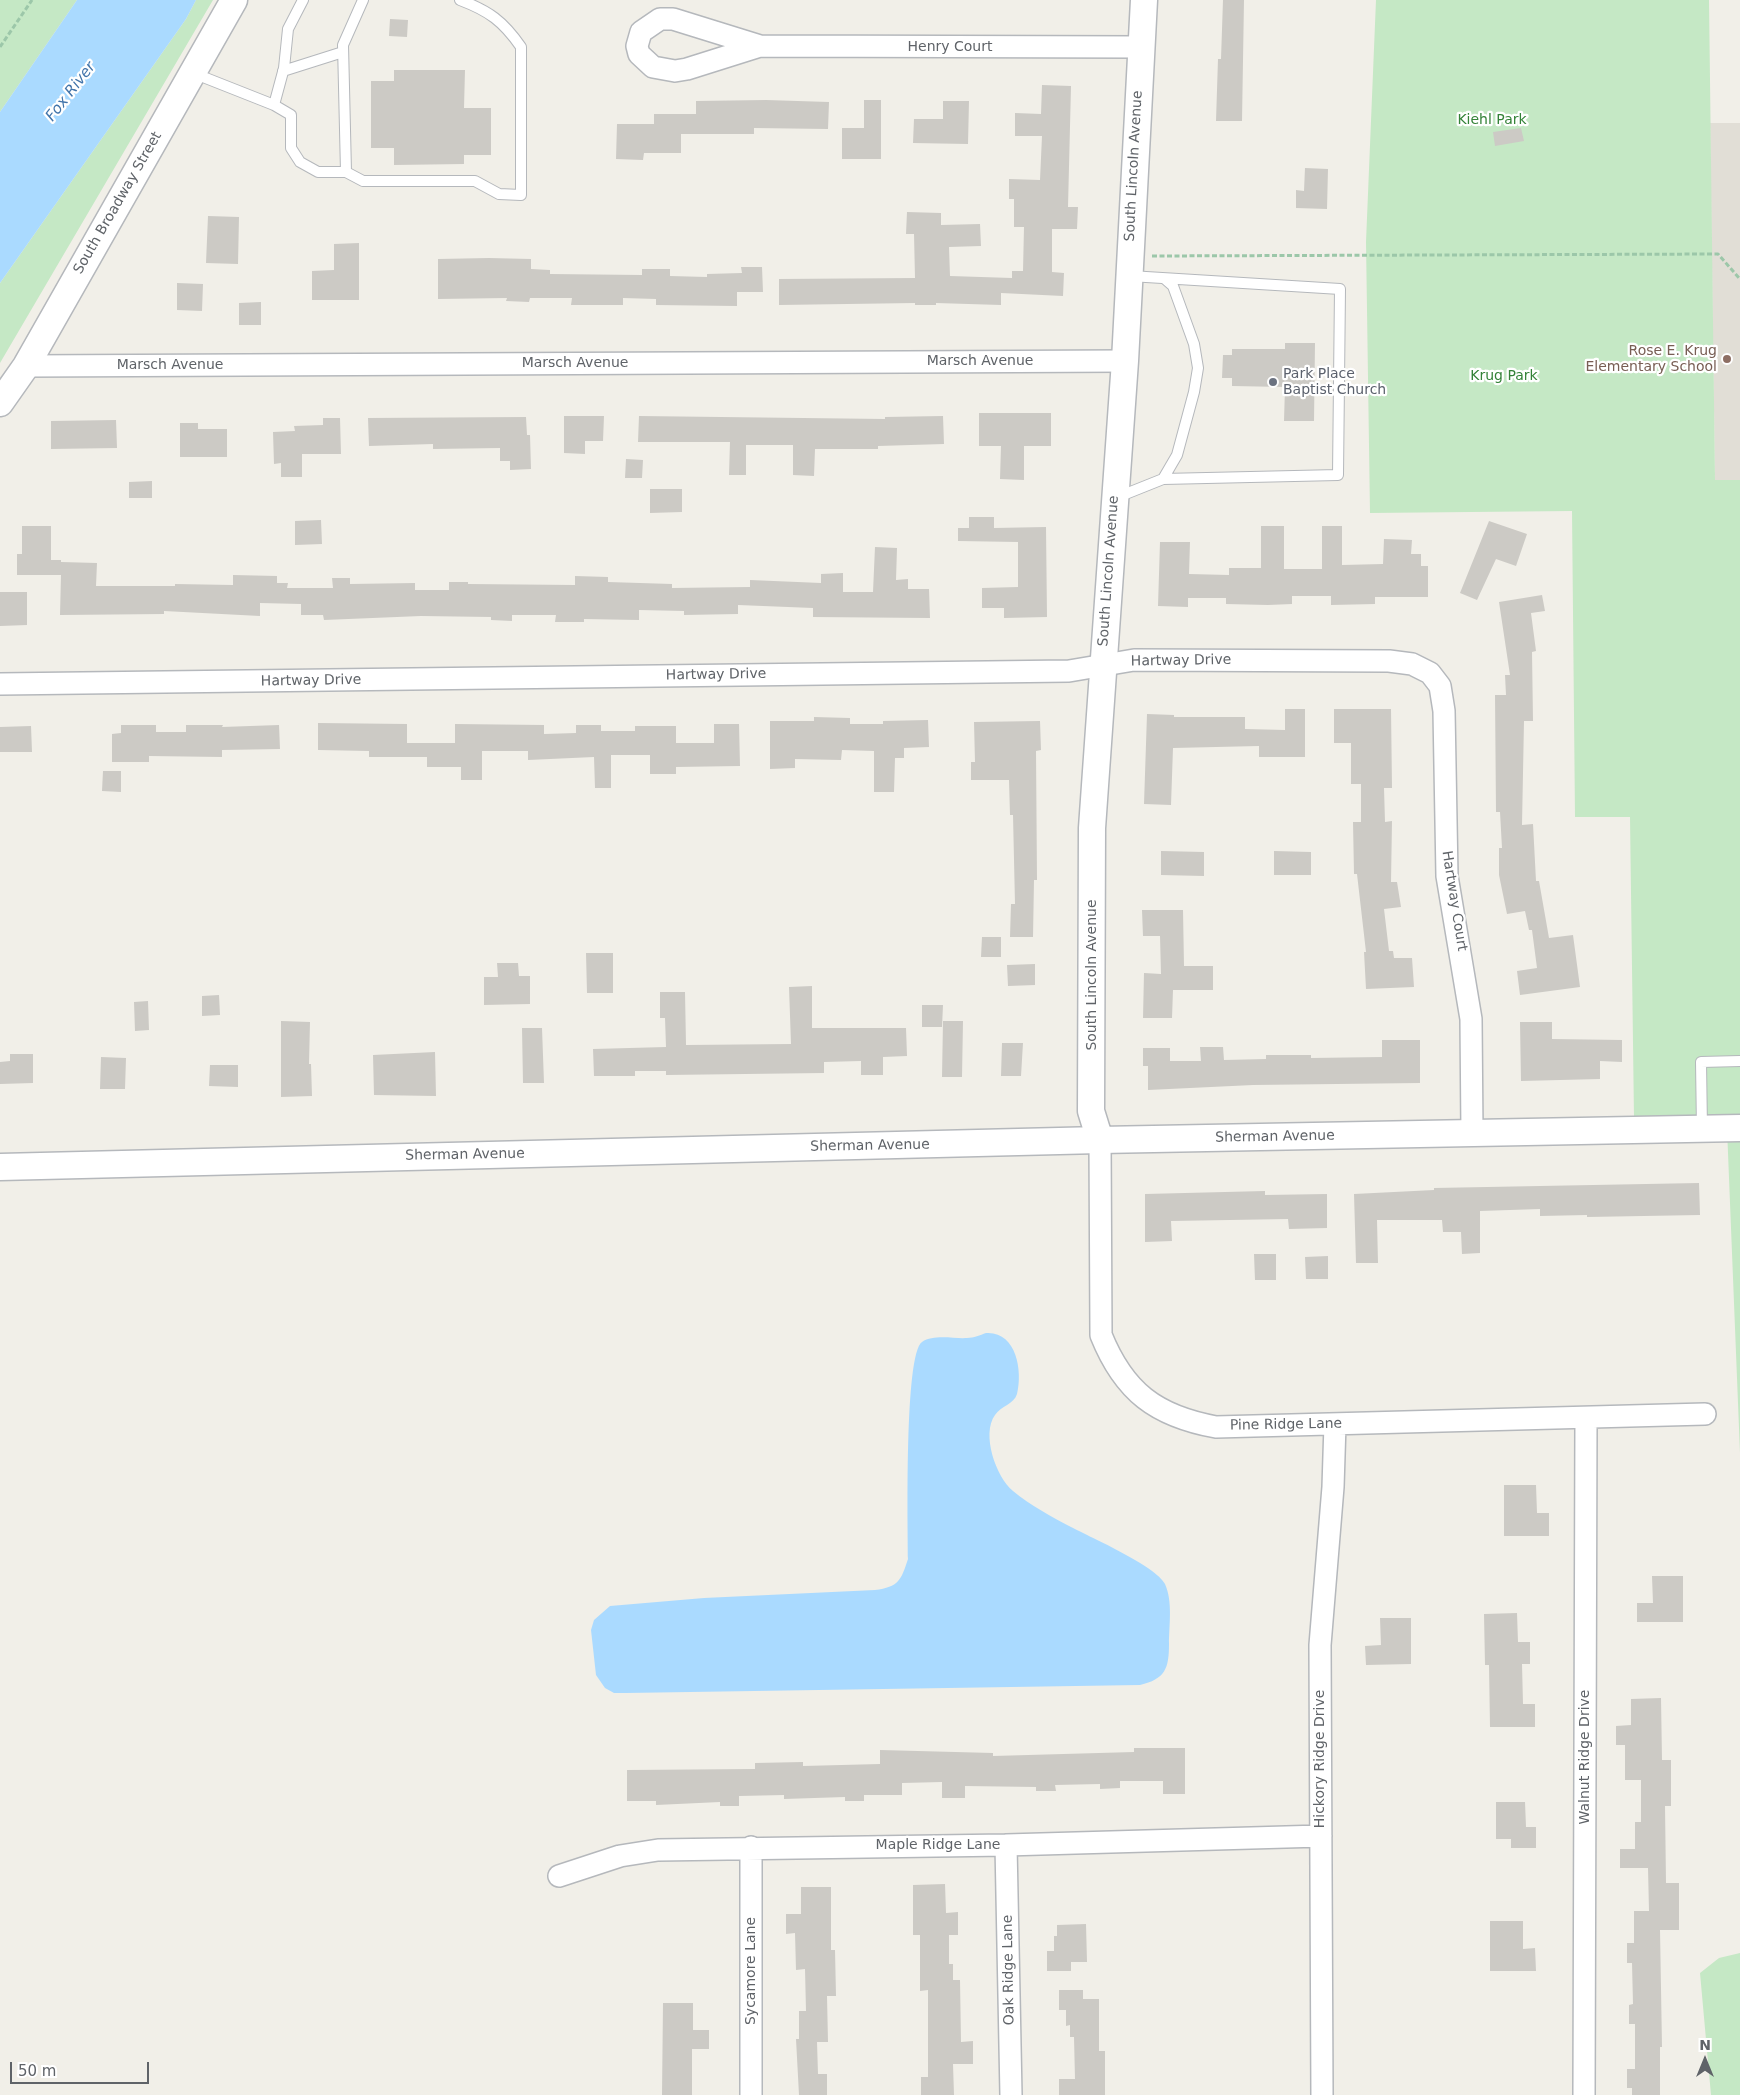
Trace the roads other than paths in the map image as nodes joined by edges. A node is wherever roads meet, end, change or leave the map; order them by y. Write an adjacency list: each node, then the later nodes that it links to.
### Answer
1 (234, 0): 10 (street, South Broadway Street)
2 (303, 0): 9 (lane)
3 (363, 0): 8 (lane)
4 (460, 0): 12 (lane)
5 (1144, 0): 7 (street, South Lincoln Avenue)
6 (760, 46): 6 (street, Henry Court); 7 (street, Henry Court)
7 (1140, 47): 13 (street, South Lincoln Avenue)
8 (342, 52): 9 (lane); 12 (lane)
9 (283, 71): 11 (lane)
10 (192, 73): 11 (lane); 16 (street, South Broadway Street)
11 (274, 105): 12 (lane)
12 (346, 172)
13 (1129, 276): 14 (lane); 15 (street, South Lincoln Avenue)
14 (1165, 280): 18 (lane); 18 (lane)
15 (1125, 361): 16 (street, Marsch Avenue); 19 (street, South Lincoln Avenue)
16 (26, 366): 17 (street, South Broadway Street)
17 (0, 403)
18 (1163, 479): 19 (lane)
19 (1114, 498): 20 (street, South Lincoln Avenue)
20 (1102, 666): 21 (street, Hartway Drive); 22 (street, Hartway Drive); 27 (street, South Lincoln Avenue)
21 (1430, 673): 26 (street, Hartway Court)
22 (0, 684)
23 (1740, 1061): 24 (lane)
24 (1702, 1128): 25 (street, Sherman Avenue); 26 (street, Sherman Avenue)
25 (1740, 1128)
26 (1472, 1133): 27 (street, Sherman Avenue)
27 (1100, 1140): 28 (street, Sherman Avenue); 31 (street, Pine Ridge Lane)
28 (0, 1167)
29 (1706, 1414): 30 (street, Pine Ridge Lane)
30 (1586, 1418): 31 (street, Pine Ridge Lane); 39 (street, Walnut Ridge Drive)
31 (1335, 1424): 32 (street, Hickory Ridge Drive)
32 (1320, 1836): 33 (street, Maple Ridge Lane); 38 (street, Hickory Ridge Drive)
33 (1006, 1845): 34 (street, Maple Ridge Lane); 37 (street, Oak Ridge Lane)
34 (751, 1847): 35 (street, Maple Ridge Lane); 36 (street, Sycamore Lane)
35 (559, 1876)
36 (751, 2095)
37 (1011, 2095)
38 (1322, 2095)
39 (1584, 2095)

